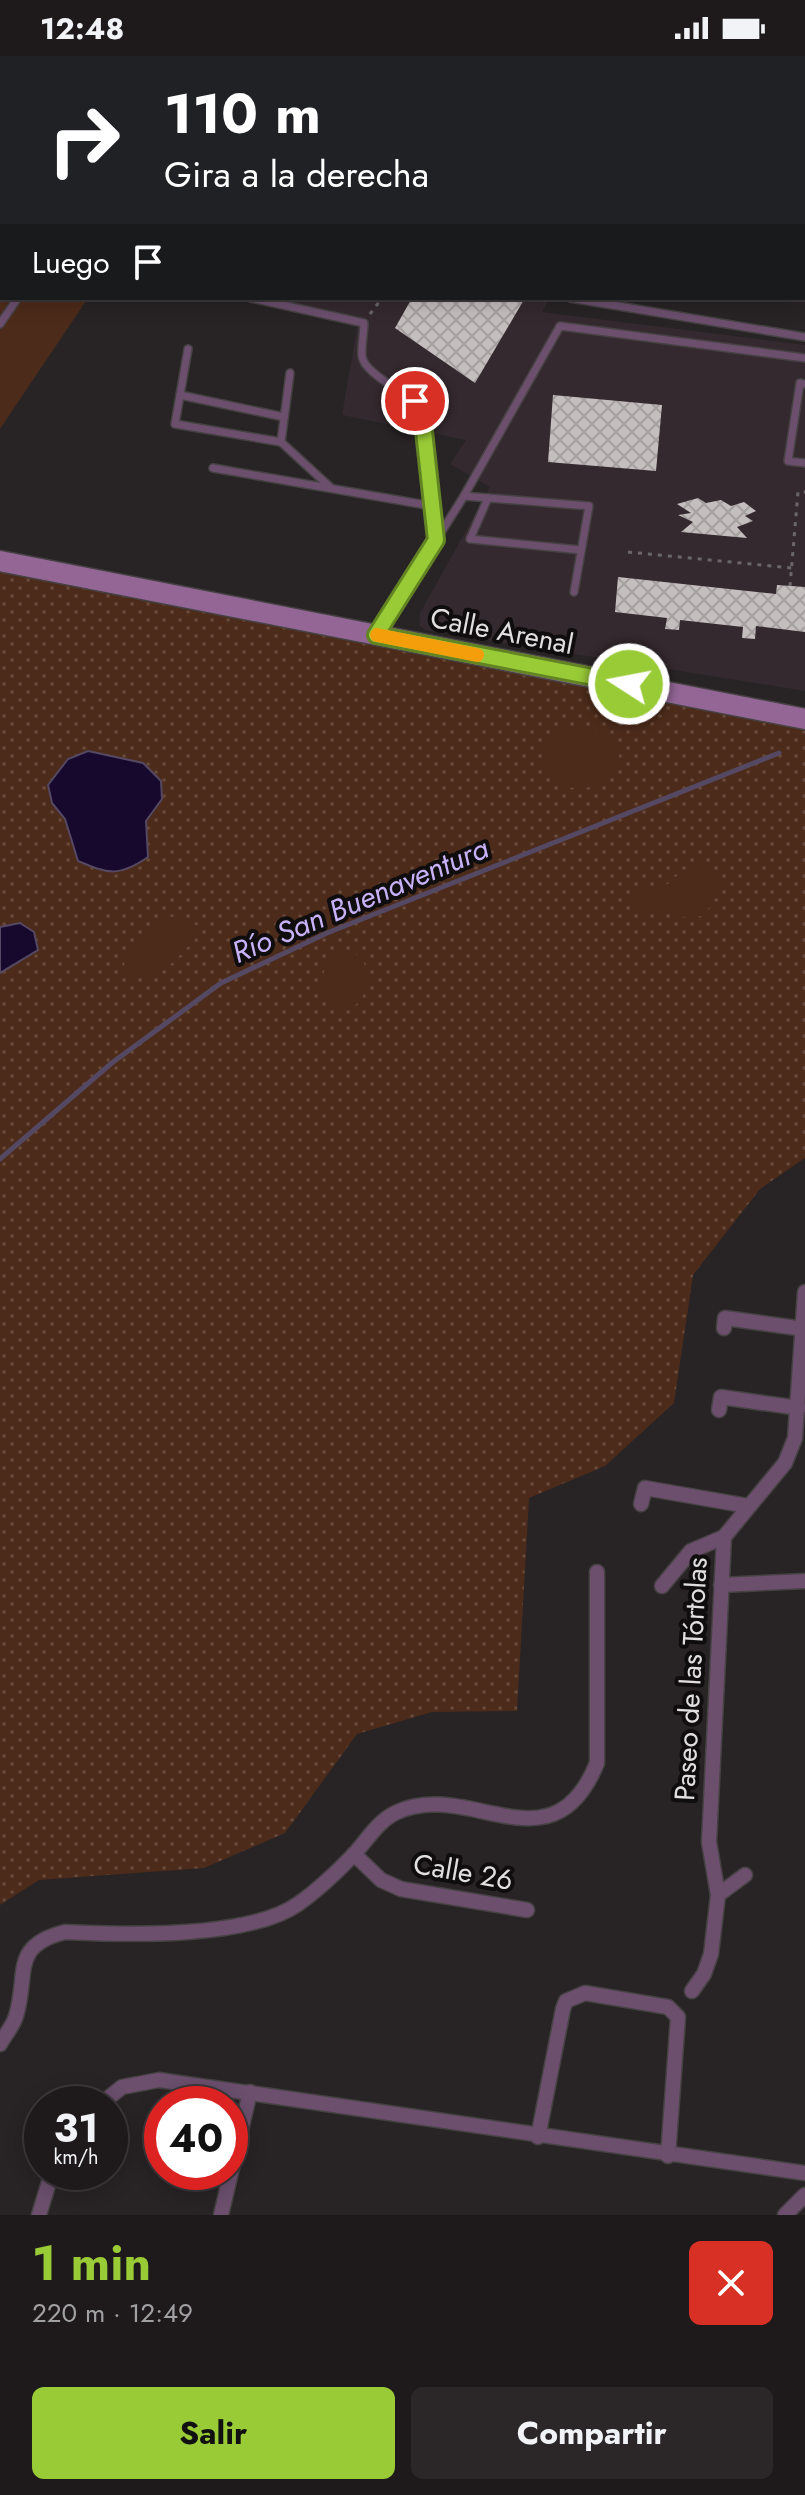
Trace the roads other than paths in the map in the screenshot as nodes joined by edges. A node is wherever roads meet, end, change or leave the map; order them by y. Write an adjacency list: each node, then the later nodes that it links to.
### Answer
1 (17, 300): 4 (lane)
2 (260, 300): 18 (lane)
3 (582, 300): 5 (lane)
4 (0, 324)
5 (805, 337)
6 (188, 349): 10 (lane)
7 (805, 358): 16 (lane)
8 (290, 373): 11 (lane)
9 (805, 384): 13 (lane)
10 (180, 395): 11 (lane); 12 (lane)
11 (284, 417): 12 (lane)
12 (281, 442): 15 (lane)
13 (805, 463)
14 (213, 468): 15 (lane)
15 (332, 488): 18 (lane)
16 (464, 496): 17 (lane); 19 (lane)
17 (488, 498): 20 (lane); 20 (lane)
18 (432, 506): 19 (lane)
19 (436, 540): 23 (lane)
20 (581, 550): 22 (lane)
21 (0, 561): 23 (street, Calle Arenal)
22 (574, 592)
23 (376, 635): 24 (street, Calle Arenal)
24 (805, 719)
25 (805, 1292): 27 (street, Paseo de las Tórtolas)
26 (724, 1328): 27 (street)
27 (804, 1329): 28 (street, Paseo de las Tórtolas)
28 (799, 1408): 29 (street); 31 (street, Paseo de las Tórtolas)
29 (719, 1410)
30 (641, 1504): 31 (street)
31 (748, 1506): 32 (street, Paseo de las Tórtolas)
32 (724, 1537): 35 (street, Paseo de las Tórtolas); 36 (street)
33 (597, 1572): 37 (street)
34 (805, 1581): 35 (street)
35 (721, 1585): 39 (street, Paseo de las Tórtolas)
36 (662, 1586)
37 (354, 1854): 40 (street, Calle 26); 42 (street)
38 (745, 1875): 39 (street)
39 (718, 1895): 41 (street, Paseo de las Tórtolas)
40 (527, 1910)
41 (692, 1991)
42 (0, 2044)
43 (125, 2086): 44 (street)
44 (250, 2092): 45 (street); 51 (street)
45 (538, 2137): 46 (street); 46 (street)
46 (668, 2156): 47 (street)
47 (805, 2173)
48 (47, 2190): 50 (street)
49 (805, 2195): 52 (street)
50 (39, 2215)
51 (221, 2215)
52 (785, 2215)

